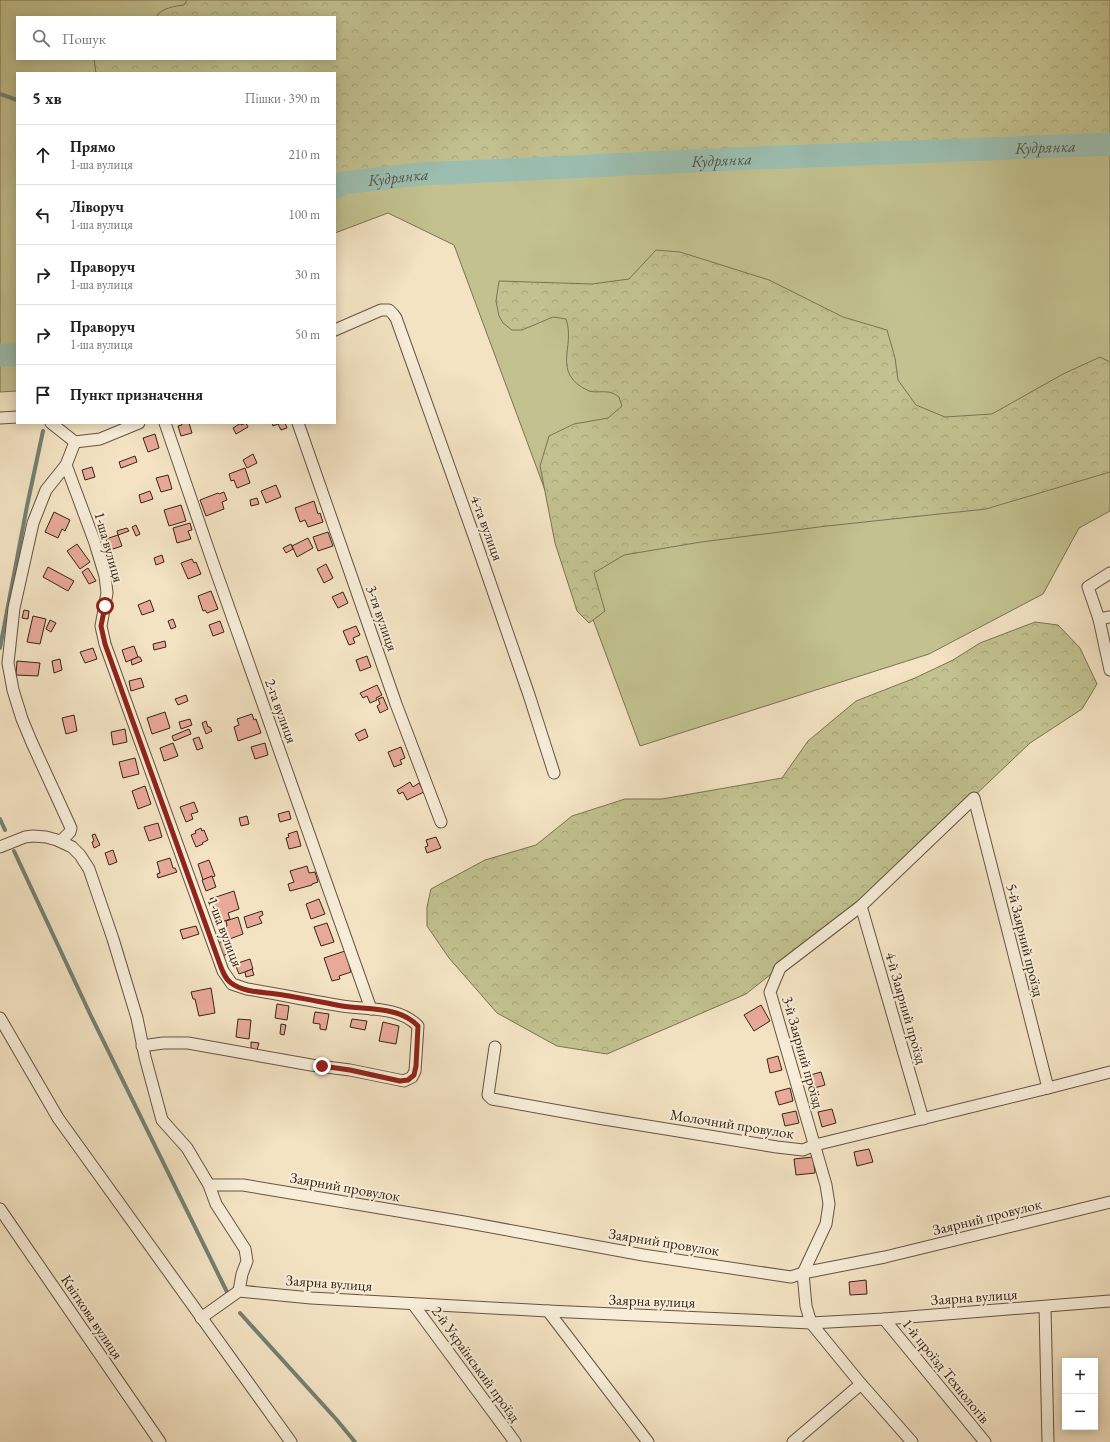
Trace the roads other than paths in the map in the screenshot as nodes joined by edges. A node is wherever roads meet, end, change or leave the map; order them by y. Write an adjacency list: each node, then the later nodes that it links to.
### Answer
1 (336, 330): 14 (street, 4-та вулиця)
2 (16, 417): 3 (street)
3 (0, 418)
4 (52, 424): 8 (street)
5 (137, 424): 8 (street)
6 (165, 424): 19 (street, 2-га вулиця)
7 (298, 424): 15 (street, 3-тя вулиця)
8 (75, 442): 9 (street)
9 (66, 465): 16 (street); 19 (street, 1-ша вулиця)
10 (1110, 573): 12 (street)
11 (1110, 617): 12 (street)
12 (1099, 620): 13 (street)
13 (1110, 670)
14 (554, 774)
15 (441, 822)
16 (61, 842): 17 (street); 21 (street)
17 (0, 847)
18 (861, 906): 24 (street, 5-й Заярний проїзд); 25 (street, 4-й Заярний проїзд); 26 (street, 3-й Заярний проїзд)
19 (371, 1009): 21 (street, 1-ша вулиця)
20 (0, 1018): 36 (street)
21 (142, 1046): 27 (street)
22 (495, 1047): 26 (street, Молочний провулок)
23 (1110, 1072): 24 (street, Молочний провулок)
24 (1048, 1088): 25 (street, Молочний провулок)
25 (923, 1119): 26 (street, Молочний провулок)
26 (815, 1145): 30 (street, 3-й Заярний проїзд)
27 (209, 1185): 30 (street, Заярний провулок); 31 (street)
28 (1110, 1202): 30 (street, Заярний провулок)
29 (0, 1208): 40 (street, Квіткова вулиця)
30 (803, 1272): 38 (street)
31 (239, 1291): 33 (street, Заярна вулиця); 36 (street)
32 (1110, 1302): 34 (street, Заярна вулиця)
33 (413, 1304): 35 (street, Заярна вулиця); 42 (street, 2-й Український проїзд)
34 (1045, 1307): 37 (street, Заярна вулиця); 47 (street)
35 (548, 1311): 38 (street, Заярна вулиця); 43 (street)
36 (201, 1318): 41 (street)
37 (884, 1319): 38 (street, Заярна вулиця); 46 (street, 1-й проїзд Технологів)
38 (811, 1323): 39 (street)
39 (861, 1384): 44 (street); 45 (street)
40 (160, 1442)
41 (291, 1442)
42 (515, 1442)
43 (648, 1442)
44 (793, 1442)
45 (912, 1442)
46 (984, 1442)
47 (1048, 1442)

